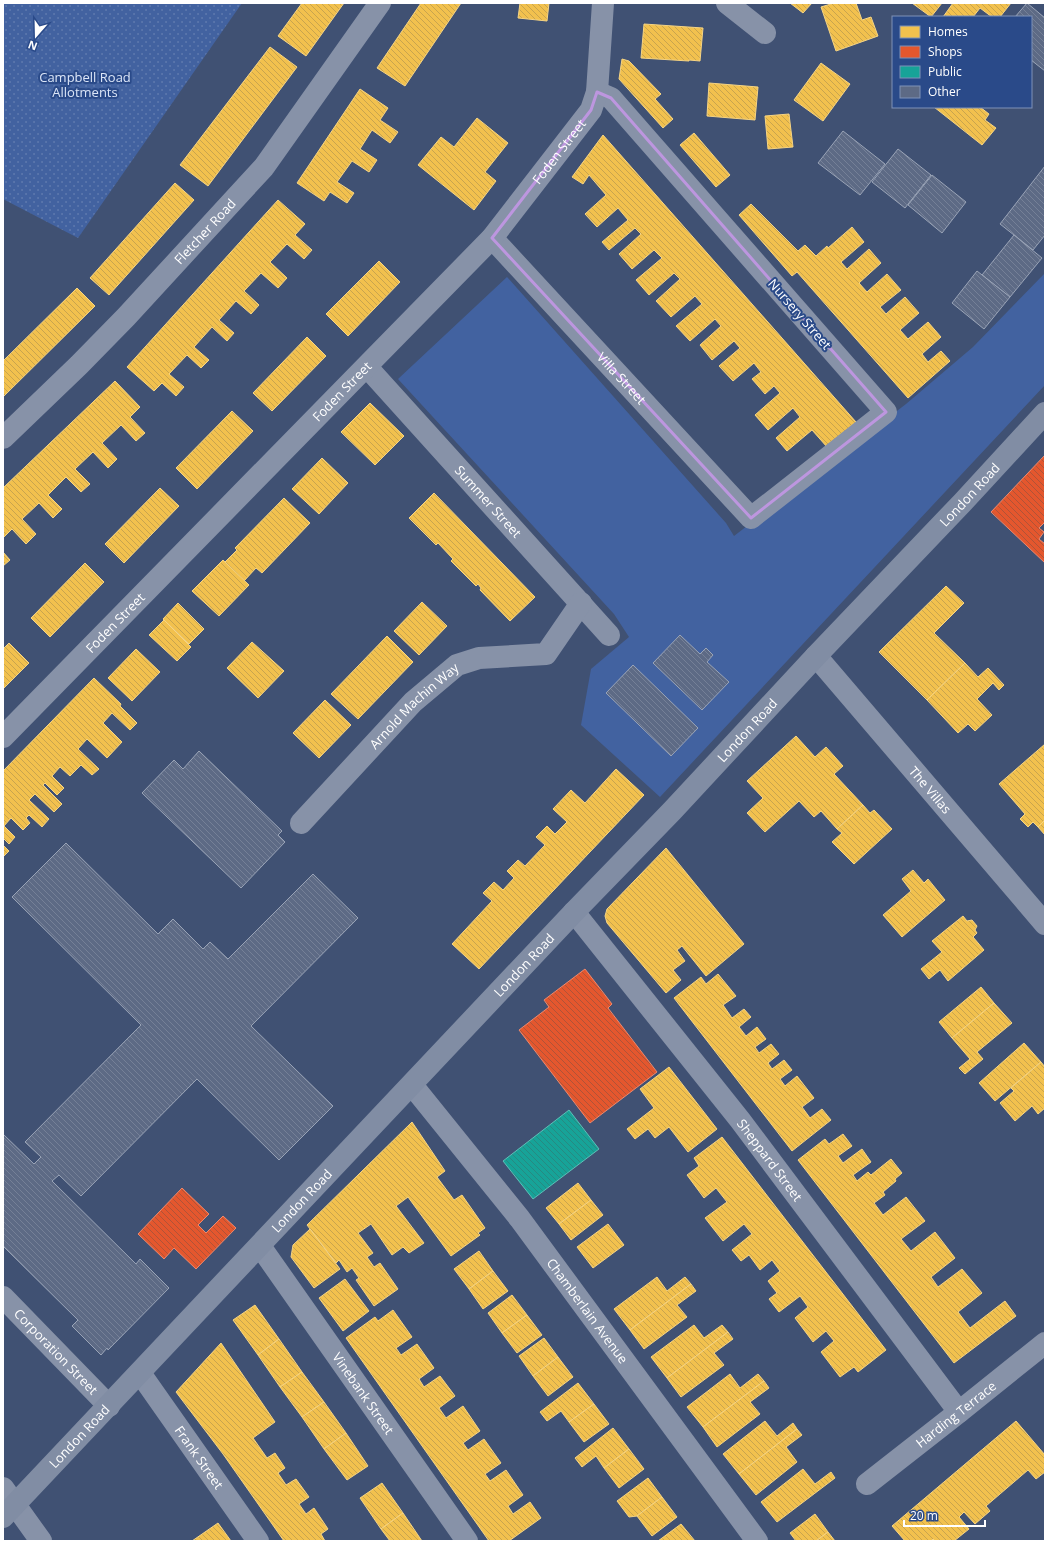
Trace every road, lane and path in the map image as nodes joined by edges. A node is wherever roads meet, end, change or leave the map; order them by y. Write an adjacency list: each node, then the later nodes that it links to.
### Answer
1 (380, 3): 9 (street, Fletcher Road)
2 (603, 3): 5 (street, Foden Street)
3 (727, 3): 4 (street)
4 (765, 33)
5 (597, 92): 6 (street, Foden Street); 10 (street, Nursery Street)
6 (492, 238): 7 (street, Foden Street); 10 (street, Villa Street)
7 (367, 367): 11 (street, Summer Street); 14 (street, Foden Street)
8 (1045, 413): 13 (main road, London Road)
9 (3, 438)
10 (751, 518)
11 (581, 603): 12 (street, Summer Street); 15 (street, Arnold Machin Way)
12 (610, 635)
13 (816, 656): 16 (main road, London Road); 17 (street, The Villas)
14 (3, 737)
15 (301, 823)
16 (574, 912): 18 (main road, London Road); 24 (street, Sheppard Street)
17 (1045, 924)
18 (412, 1085): 19 (main road, London Road); 30 (street, Chamberlain Avenue)
19 (260, 1246): 22 (main road, London Road); 29 (street, Vinebank Street)
20 (3, 1297): 23 (street, Corporation Street)
21 (1045, 1343): 24 (street, Harding Terrace)
22 (140, 1373): 23 (main road, London Road); 28 (street, Frank Street)
23 (110, 1406): 26 (main road, London Road)
24 (959, 1412): 25 (street, Harding Terrace)
25 (867, 1484)
26 (7, 1504): 27 (street)
27 (41, 1541)
28 (258, 1541)
29 (468, 1541)
30 (757, 1541)

